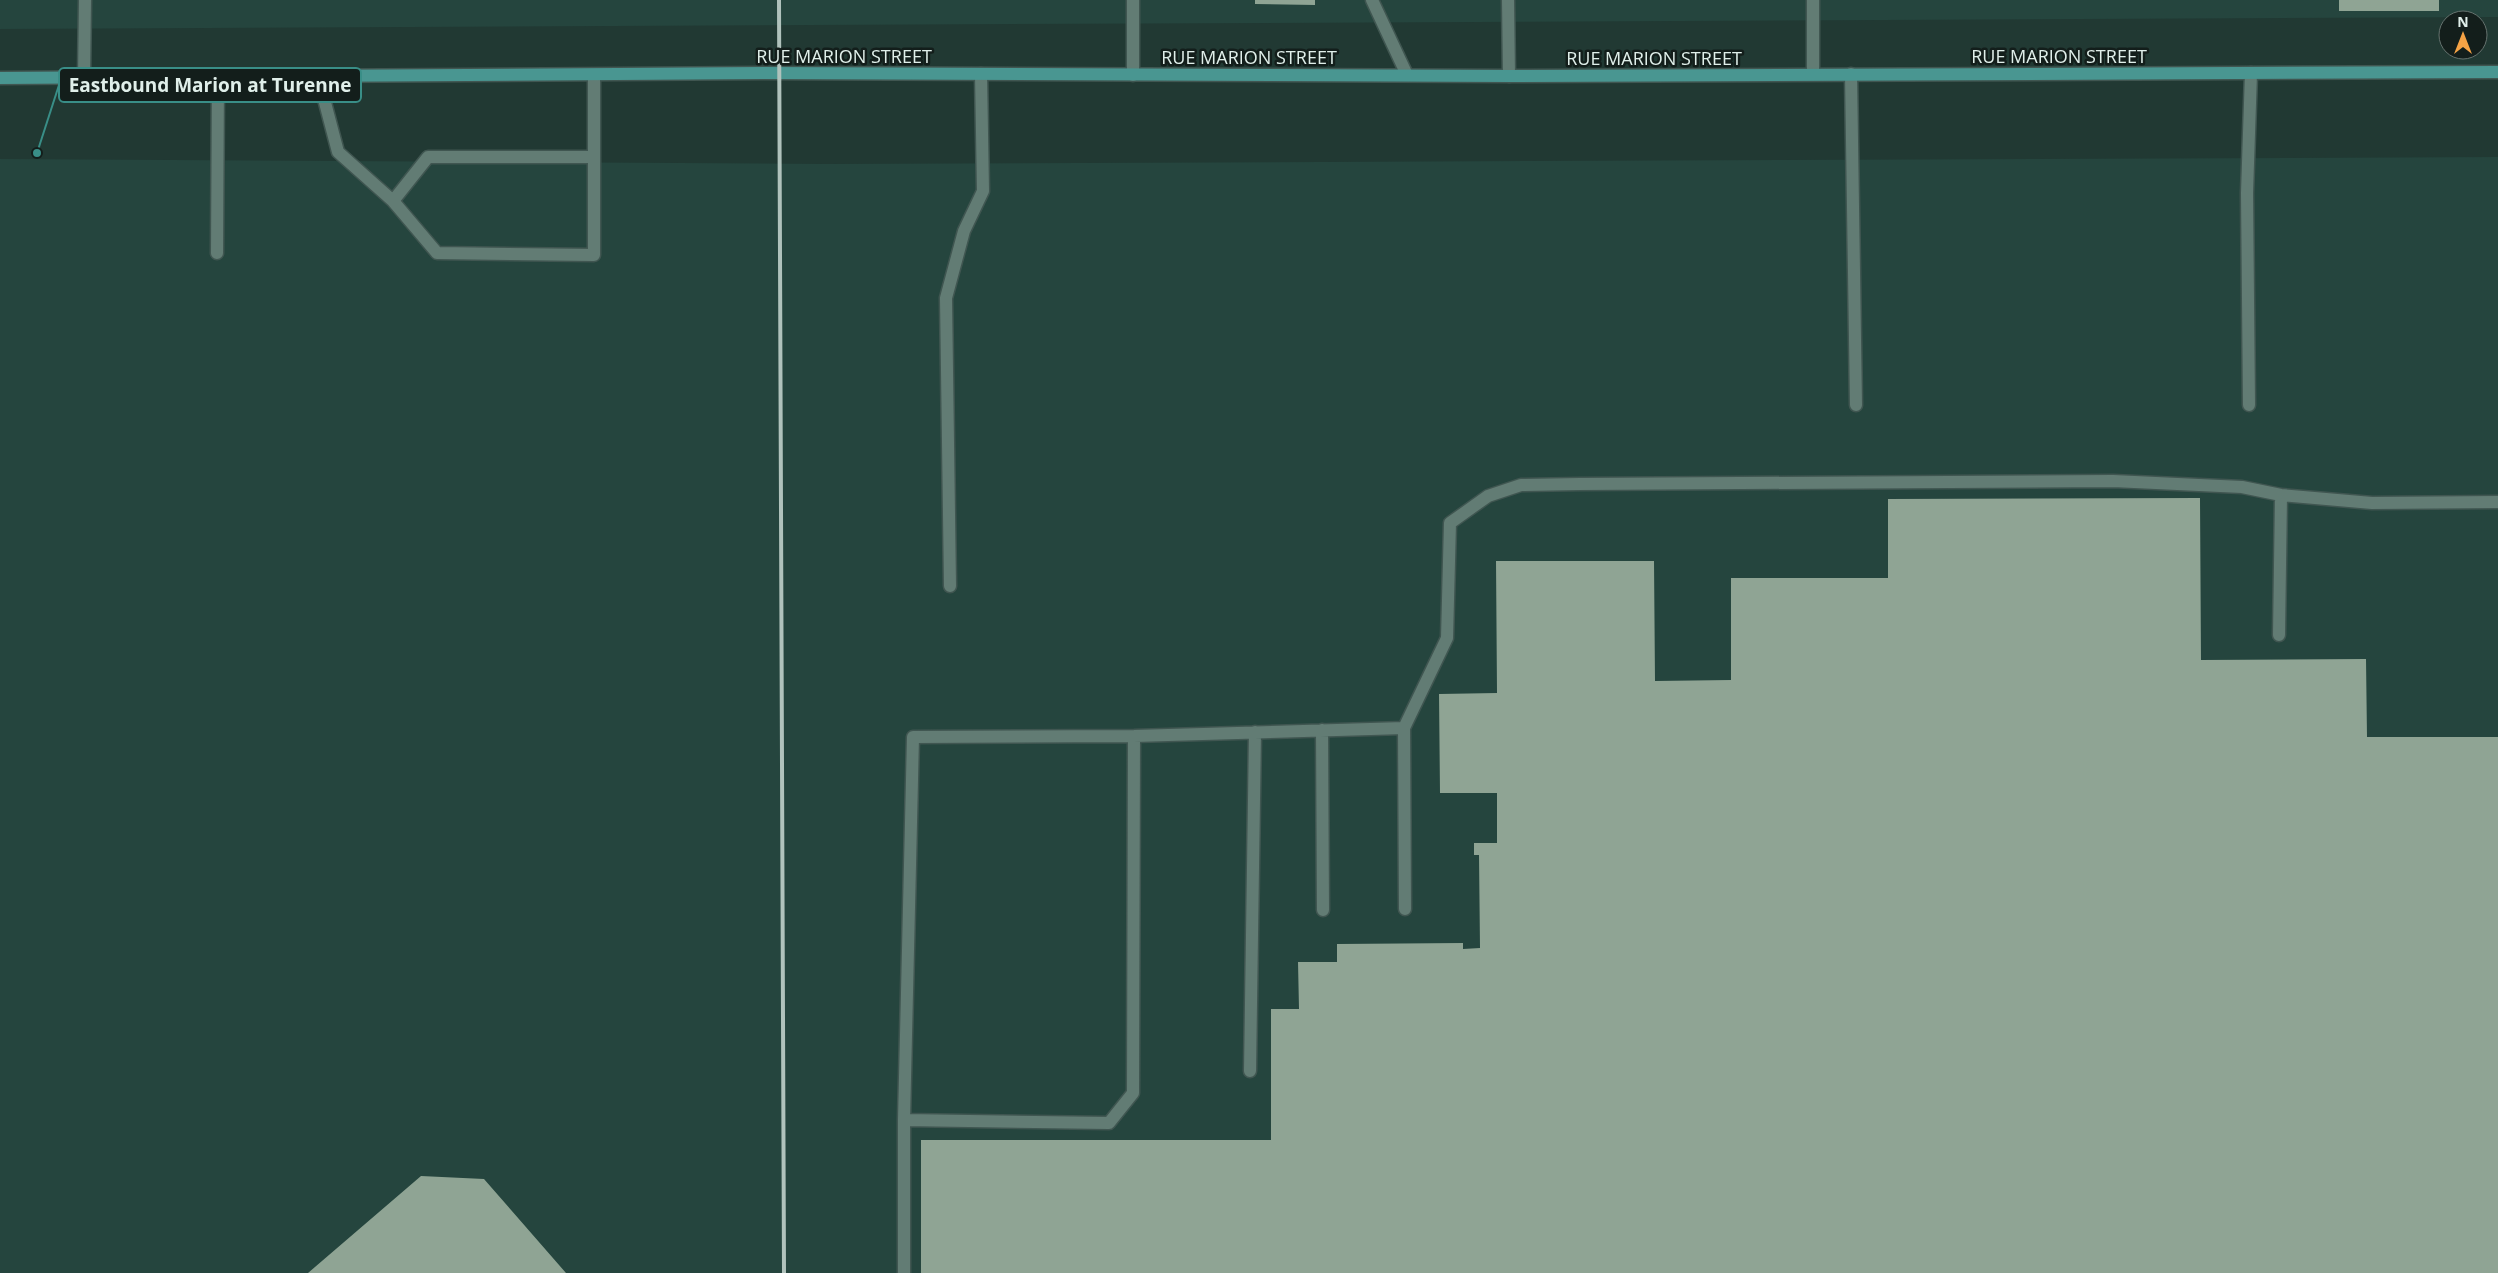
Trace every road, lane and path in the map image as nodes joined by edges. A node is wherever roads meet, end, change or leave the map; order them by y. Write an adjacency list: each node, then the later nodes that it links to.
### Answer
1 (85, 0): 18 (street)
2 (1132, 0): 12 (street)
3 (1372, 0): 13 (street)
4 (1508, 0): 15 (street)
5 (1812, 0): 9 (street)
6 (2251, 72): 7 (main road, RUE MARION STREET); 10 (main road, RUE MARION STREET); 22 (street)
7 (2498, 72)
8 (981, 74): 11 (main road, RUE MARION STREET); 12 (main road, RUE MARION STREET); 26 (street)
9 (1812, 74): 10 (main road, RUE MARION STREET); 15 (main road, RUE MARION STREET)
10 (1851, 74): 23 (street)
11 (594, 75): 14 (main road, RUE MARION STREET); 19 (street)
12 (1133, 75): 13 (main road, RUE MARION STREET)
13 (1408, 75): 15 (main road, RUE MARION STREET)
14 (318, 76): 16 (main road, RUE MARION STREET); 20 (street)
15 (1509, 76)
16 (218, 77): 18 (main road, RUE MARION STREET); 21 (street)
17 (0, 78): 18 (main road, RUE MARION STREET)
18 (84, 78)
19 (594, 157): 20 (street); 20 (street)
20 (393, 202)
21 (217, 254)
22 (2248, 404)
23 (1856, 405)
24 (2281, 495): 25 (street); 27 (street); 28 (street)
25 (2498, 502)
26 (950, 586)
27 (2279, 635)
28 (1404, 728): 29 (street); 32 (street)
29 (1322, 730): 30 (street); 33 (street)
30 (1255, 732): 31 (street); 34 (street)
31 (1134, 736): 35 (street); 35 (street)
32 (1405, 909)
33 (1323, 910)
34 (1250, 1071)
35 (904, 1120): 36 (street)
36 (904, 1273)

